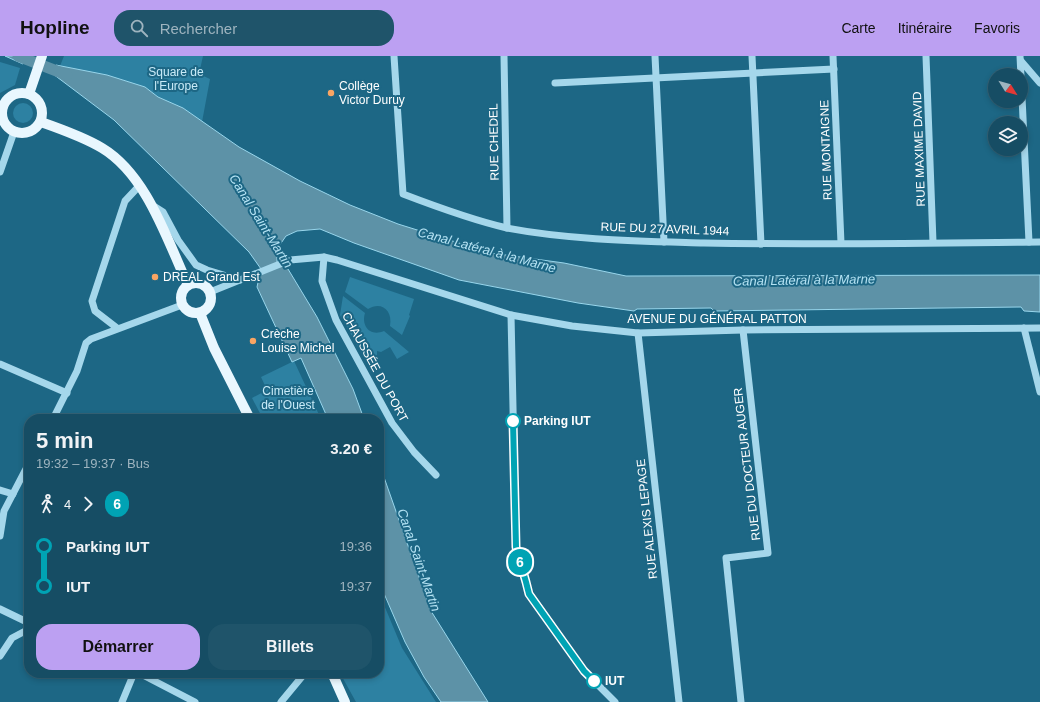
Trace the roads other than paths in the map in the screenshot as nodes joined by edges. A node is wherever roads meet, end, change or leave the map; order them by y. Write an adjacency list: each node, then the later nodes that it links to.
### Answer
1 (42, 56): 15 (main road)
2 (394, 56): 22 (street, RUE DU 27 AVRIL 1944)
3 (504, 56): 22 (street, RUE CHEDEL)
4 (655, 56): 12 (street)
5 (752, 56): 10 (street)
6 (833, 56): 9 (street, RUE MONTAIGNE)
7 (926, 56): 24 (street, RUE MAXIME DAVID)
8 (1021, 59): 11 (street); 25 (street)
9 (834, 69): 10 (street); 27 (street, RUE MONTAIGNE)
10 (752, 73): 12 (street); 28 (street)
11 (1037, 76): 14 (street)
12 (656, 78): 13 (street); 23 (street)
13 (555, 83)
14 (1040, 83)
15 (30, 89): 16 (main road); 17 (main road)
16 (1, 108): 18 (main road)
17 (41, 122): 18 (main road); 20 (main road)
18 (14, 132): 19 (street)
19 (0, 172)
20 (140, 184): 21 (main road); 36 (street)
21 (150, 204): 30 (street); 31 (main road)
22 (507, 228): 23 (street, RUE DU 27 AVRIL 1944)
23 (664, 242): 28 (street, RUE DU 27 AVRIL 1944)
24 (933, 242): 25 (street, RUE DU 27 AVRIL 1944); 27 (street, RUE DU 27 AVRIL 1944)
25 (1029, 242): 26 (street, RUE DU 27 AVRIL 1944)
26 (1040, 242)
27 (841, 243): 28 (street, RUE DU 27 AVRIL 1944)
28 (761, 244)
29 (324, 257): 30 (street, AVENUE DU GÉNÉRAL PATTON); 35 (street, AVENUE DU GÉNÉRAL PATTON); 47 (street, CHAUSSÉE DU PORT)
30 (240, 280): 32 (street, AVENUE DU GÉNÉRAL PATTON)
31 (188, 286): 32 (main road); 33 (main road)
32 (210, 292): 34 (main road)
33 (182, 305): 34 (main road); 36 (street)
34 (200, 313): 45 (main road)
35 (511, 315): 40 (street, AVENUE DU GÉNÉRAL PATTON); 63 (street)
36 (117, 328): 43 (street)
37 (1024, 328): 38 (street, AVENUE DU GÉNÉRAL PATTON); 39 (street, AVENUE DU GÉNÉRAL PATTON); 42 (street)
38 (1040, 328)
39 (742, 330): 40 (street, AVENUE DU GÉNÉRAL PATTON); 65 (street, RUE DU DOCTEUR AUGER)
40 (638, 333): 64 (street, RUE ALEXIS LEPAGE)
41 (0, 364): 43 (street)
42 (1040, 392)
43 (67, 393): 44 (street)
44 (56, 414)
45 (247, 414)
46 (24, 473): 49 (street)
47 (436, 475)
48 (0, 490): 49 (street)
49 (13, 494): 50 (street)
50 (0, 536)
51 (0, 609): 52 (street)
52 (24, 621)
53 (24, 632): 54 (street)
54 (0, 656)
55 (132, 678): 59 (street)
56 (149, 678): 60 (street)
57 (301, 678): 61 (street)
58 (334, 678): 62 (main road)
59 (122, 702)
60 (195, 702)
61 (281, 702)
62 (345, 702)
63 (615, 702)
64 (679, 702)
65 (741, 702)

